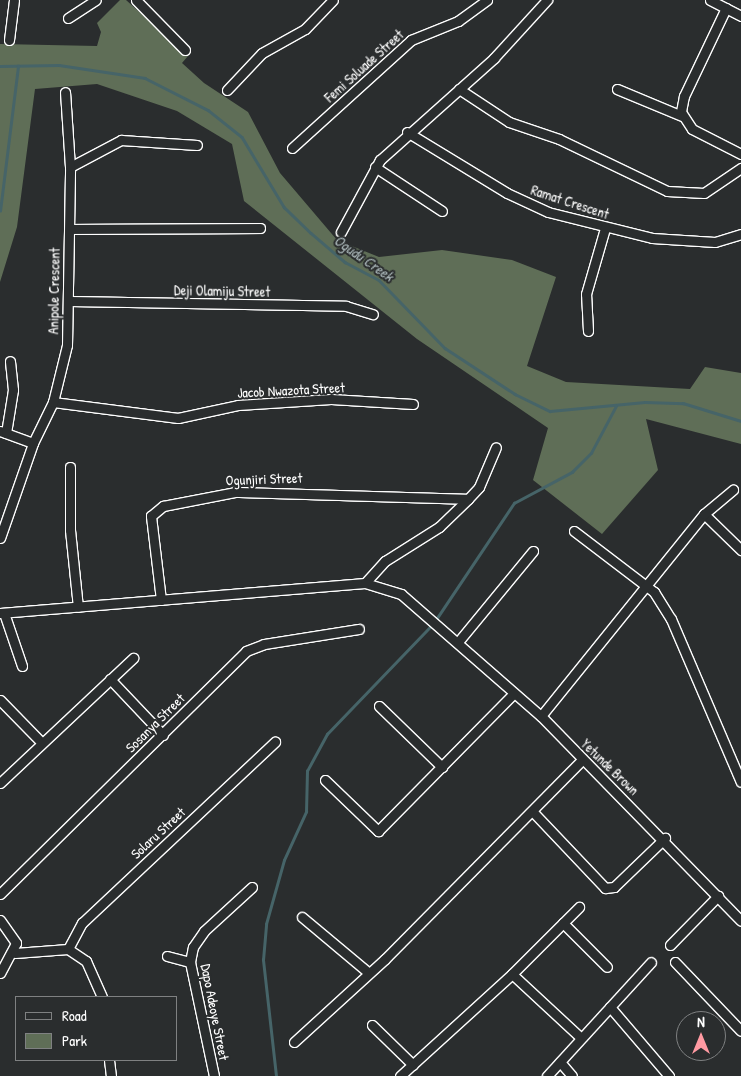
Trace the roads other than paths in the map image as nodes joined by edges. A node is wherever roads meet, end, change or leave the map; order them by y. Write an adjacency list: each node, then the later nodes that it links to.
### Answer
1 (14, 0): 11 (street)
2 (96, 0): 10 (street)
3 (136, 0): 12 (street)
4 (333, 0): 15 (street)
5 (487, 0): 20 (street, Femi Soluade Street)
6 (547, 0): 13 (street)
7 (710, 0): 8 (street)
8 (726, 8): 9 (street); 17 (street)
9 (741, 16)
10 (68, 18)
11 (9, 40)
12 (185, 50)
13 (459, 89): 18 (street); 24 (street)
14 (617, 89): 17 (street)
15 (228, 90)
16 (65, 92): 22 (street, Anipole Crescent)
17 (682, 116): 21 (street)
18 (407, 132): 23 (street); 27 (street, Ramat Crescent)
19 (197, 145): 22 (street)
20 (292, 148)
21 (741, 154)
22 (70, 167): 28 (street, Anipole Crescent)
23 (375, 167): 25 (street); 29 (street)
24 (741, 168)
25 (442, 212)
26 (260, 228): 28 (street)
27 (606, 228): 30 (street, Ramat Crescent); 33 (street)
28 (70, 230): 31 (street, Anipole Crescent)
29 (341, 232)
30 (741, 234)
31 (70, 301): 32 (street, Deji Olamiju Street); 35 (street, Anipole Crescent)
32 (373, 314)
33 (588, 331)
34 (10, 361): 37 (street)
35 (53, 402): 36 (street, Jacob Nwazota Street); 38 (street, Anipole Crescent)
36 (413, 404)
37 (3, 432): 38 (street)
38 (33, 443): 45 (street, Anipole Crescent)
39 (496, 447): 42 (street)
40 (70, 467): 51 (street)
41 (733, 490): 43 (street)
42 (468, 500): 48 (street); 50 (street, Ogunjiri Street)
43 (704, 514): 46 (street); 49 (street)
44 (574, 531): 49 (street)
45 (0, 538)
46 (741, 550)
47 (533, 551): 54 (street)
48 (366, 583): 50 (street); 54 (street, Yetunde Brown)
49 (645, 584): 61 (street); 68 (street)
50 (161, 600): 51 (street)
51 (78, 606): 52 (street)
52 (2, 613): 56 (street)
53 (359, 629): 62 (street, Sosanya Street)
54 (456, 640): 58 (street, Yetunde Brown)
55 (133, 658): 57 (street)
56 (22, 666)
57 (110, 679): 62 (street); 63 (street)
58 (513, 694): 61 (street, Yetunde Brown); 66 (street)
59 (0, 700): 63 (street)
60 (379, 706): 66 (street)
61 (541, 716): 65 (street, Yetunde Brown)
62 (163, 735): 73 (street, Sosanya Street)
63 (42, 742): 69 (street)
64 (275, 742): 82 (street, Solaru Street)
65 (582, 760): 70 (street); 71 (street, Yetunde Brown)
66 (442, 767): 67 (street)
67 (325, 780)
68 (741, 782)
69 (0, 783)
70 (533, 812): 71 (street); 90 (street)
71 (665, 838): 74 (street, Yetunde Brown)
72 (252, 886): 85 (street, Dapo Adeoye Street)
73 (0, 894)
74 (718, 896): 76 (street, Yetunde Brown); 81 (street)
75 (579, 907): 80 (street)
76 (737, 909): 79 (street, Yetunde Brown)
77 (302, 917): 90 (street)
78 (0, 920): 83 (street)
79 (741, 921)
80 (563, 923): 88 (street); 91 (street)
81 (670, 945)
82 (68, 949): 83 (street); 92 (street)
83 (15, 953): 89 (street)
84 (167, 956): 85 (street)
85 (190, 962): 102 (street, Dapo Adeoye Street)
86 (652, 962): 93 (street)
87 (675, 962): 95 (street)
88 (607, 967)
89 (0, 973)
90 (369, 973): 97 (street)
91 (512, 974): 96 (street); 100 (street)
92 (102, 996)
93 (610, 1007): 96 (street); 106 (street)
94 (372, 1025): 100 (street)
95 (741, 1031)
96 (580, 1036): 99 (street)
97 (294, 1042)
98 (109, 1061): 101 (street)
99 (560, 1062): 104 (street); 105 (street)
100 (413, 1064): 103 (street)
101 (111, 1076)
102 (214, 1076)
103 (400, 1076)
104 (547, 1076)
105 (572, 1076)
106 (669, 1076)

